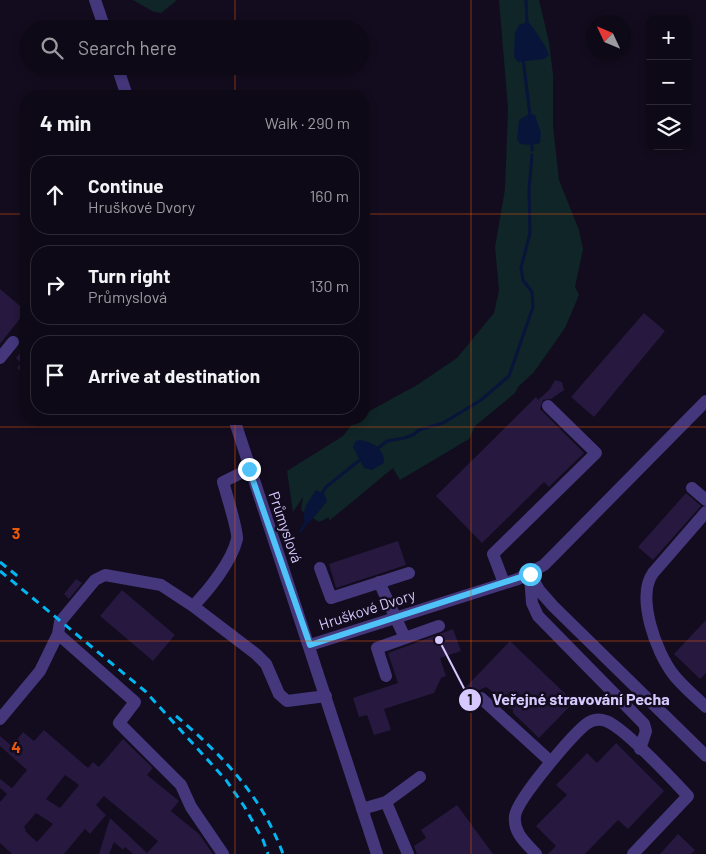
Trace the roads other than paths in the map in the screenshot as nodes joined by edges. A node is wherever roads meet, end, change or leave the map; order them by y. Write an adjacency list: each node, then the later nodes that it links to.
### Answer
1 (96, 0): 2 (street)
2 (102, 20)
3 (121, 75): 4 (street)
4 (126, 90)
5 (13, 342): 6 (street)
6 (0, 358)
7 (706, 400): 16 (street, Hruškové Dvory)
8 (548, 406): 18 (street)
9 (236, 425): 10 (street, Průmyslová)
10 (249, 469): 19 (street); 24 (street, Průmyslová)
11 (692, 488): 12 (street)
12 (706, 500)
13 (706, 512): 28 (street)
14 (320, 568): 17 (street)
15 (409, 573): 17 (street)
16 (530, 574): 18 (street, Hruškové Dvory); 30 (street); 31 (street)
17 (379, 582): 20 (street)
18 (504, 583): 20 (street, Hruškové Dvory)
19 (193, 606): 22 (street); 26 (street)
20 (395, 617): 23 (street); 24 (street, Hruškové Dvory)
21 (439, 626): 23 (street)
22 (58, 634): 29 (street); 36 (street)
23 (405, 638): 25 (street)
24 (310, 645): 26 (street, Hruškové Dvory)
25 (386, 676)
26 (326, 696): 35 (street, Hruškové Dvory)
27 (481, 698): 32 (street)
28 (706, 706)
29 (0, 719)
30 (640, 749): 32 (street); 40 (street)
31 (706, 756)
32 (551, 762): 39 (street)
33 (420, 777): 34 (street)
34 (386, 802): 35 (street); 38 (street)
35 (362, 809): 37 (street, Hruškové Dvory)
36 (223, 854)
37 (377, 854)
38 (408, 854)
39 (536, 854)
40 (634, 854)

